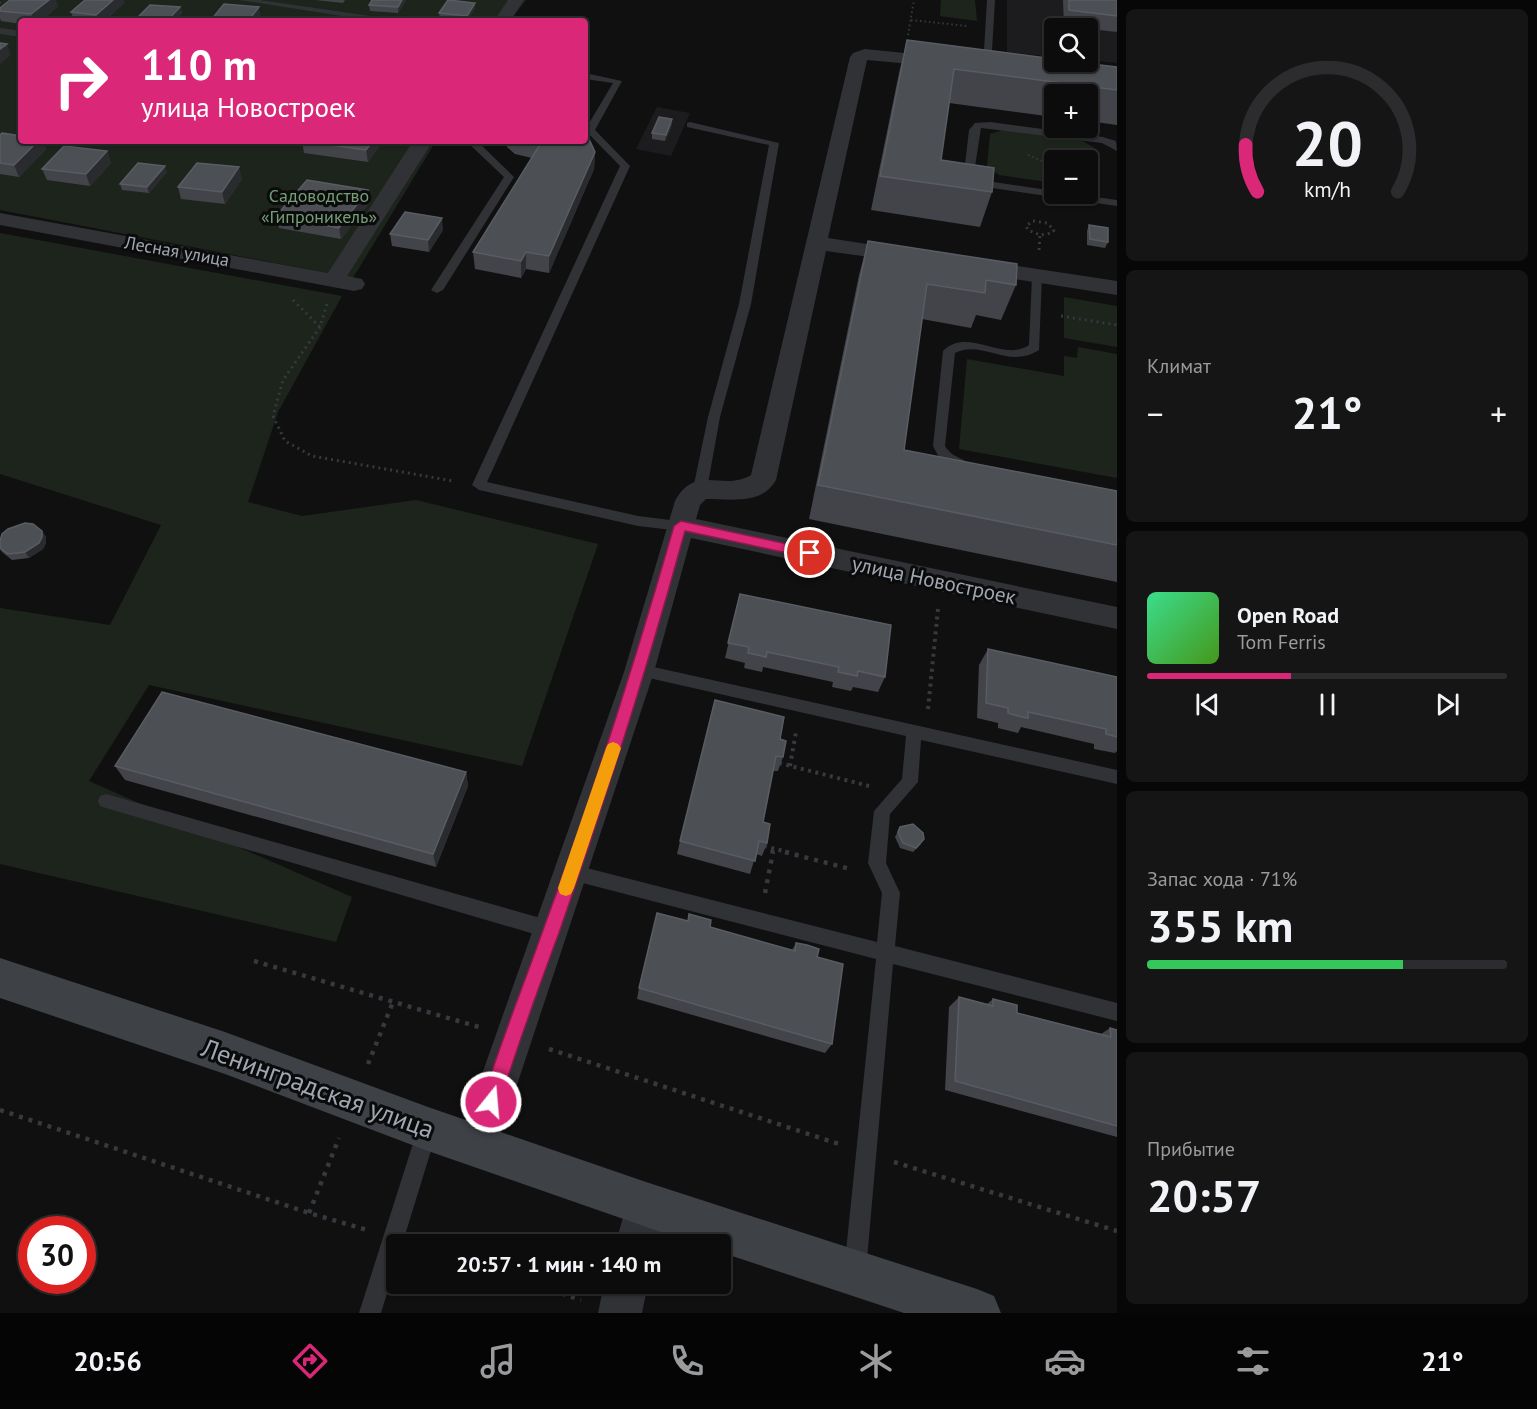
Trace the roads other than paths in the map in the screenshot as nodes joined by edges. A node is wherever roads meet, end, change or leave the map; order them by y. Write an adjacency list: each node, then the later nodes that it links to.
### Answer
1 (243, 0): 4 (lane)
2 (516, 0): 5 (street)
3 (991, 0): 8 (lane)
4 (370, 18)
5 (504, 18)
6 (0, 31): 7 (lane)
7 (18, 34)
8 (987, 67): 9 (street); 17 (street)
9 (1010, 70)
10 (588, 76): 25 (lane)
11 (690, 125): 24 (lane)
12 (421, 144): 16 (street, Лесная улица)
13 (474, 144): 22 (lane)
14 (1117, 148): 15 (lane)
15 (1117, 203)
16 (0, 219)
17 (818, 243): 18 (street); 24 (street)
18 (922, 258)
19 (956, 263): 20 (street)
20 (1038, 266): 21 (street); 23 (lane)
21 (1117, 288)
22 (437, 290)
23 (983, 469)
24 (700, 489): 25 (street)
25 (681, 526): 26 (street, улица Новостроек); 27 (street)
26 (1117, 618)
27 (640, 670): 28 (lane); 31 (street)
28 (920, 733): 29 (lane); 33 (lane)
29 (1117, 777)
30 (106, 801): 32 (lane)
31 (572, 872): 32 (street); 33 (lane)
32 (551, 930): 37 (street)
33 (886, 953): 35 (lane); 39 (lane)
34 (0, 978): 36 (main road, Ленинградская улица)
35 (1117, 1012)
36 (428, 1129): 37 (main road, Ленинградская улица); 41 (lane)
37 (477, 1145): 38 (main road, Ленинградская улица)
38 (641, 1225): 39 (main road, Ленинградская улица)
39 (854, 1274): 43 (main road, Ленинградская улица)
40 (624, 1294): 42 (street)
41 (370, 1313)
42 (620, 1313)
43 (977, 1313)

